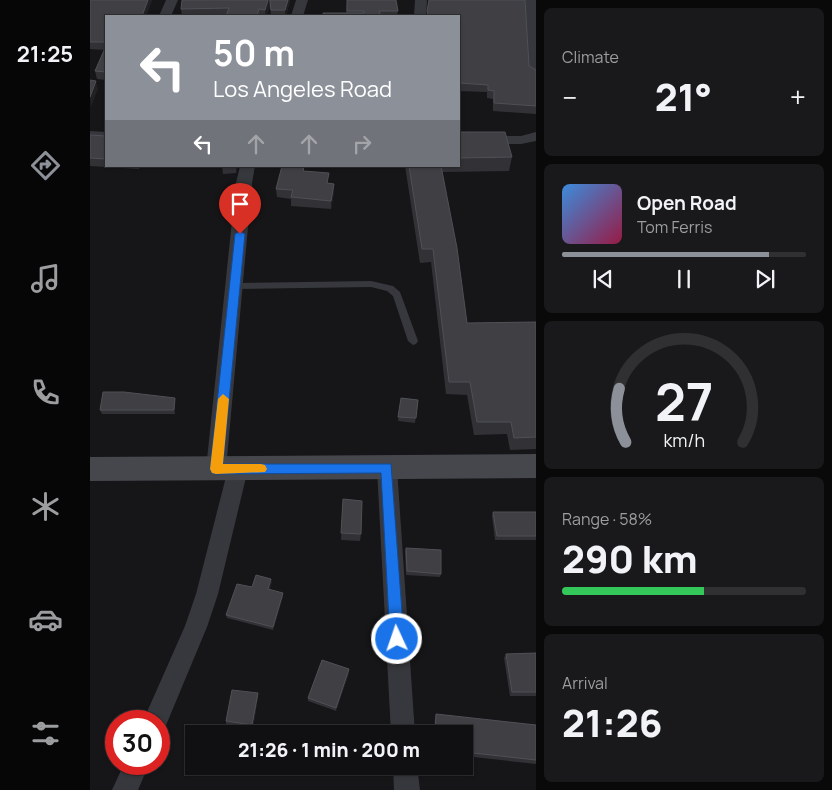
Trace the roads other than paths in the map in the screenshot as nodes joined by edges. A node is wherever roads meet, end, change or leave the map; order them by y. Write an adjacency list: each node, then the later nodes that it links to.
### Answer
1 (172, 0): 5 (street)
2 (302, 0): 6 (street)
3 (421, 0): 7 (street)
4 (531, 0): 8 (street)
5 (165, 15)
6 (297, 15)
7 (420, 15)
8 (536, 74)
9 (90, 136): 10 (street)
10 (105, 136)
11 (536, 136): 12 (street)
12 (460, 140)
13 (248, 167): 14 (street)
14 (235, 286): 15 (lane); 19 (street)
15 (413, 341)
16 (536, 466): 17 (main road)
17 (386, 468): 19 (main road); 21 (street)
18 (90, 469): 19 (main road)
19 (227, 469): 20 (street)
20 (160, 710)
21 (402, 725)
22 (132, 775): 24 (street)
23 (406, 775): 25 (street)
24 (125, 790)
25 (407, 790)

